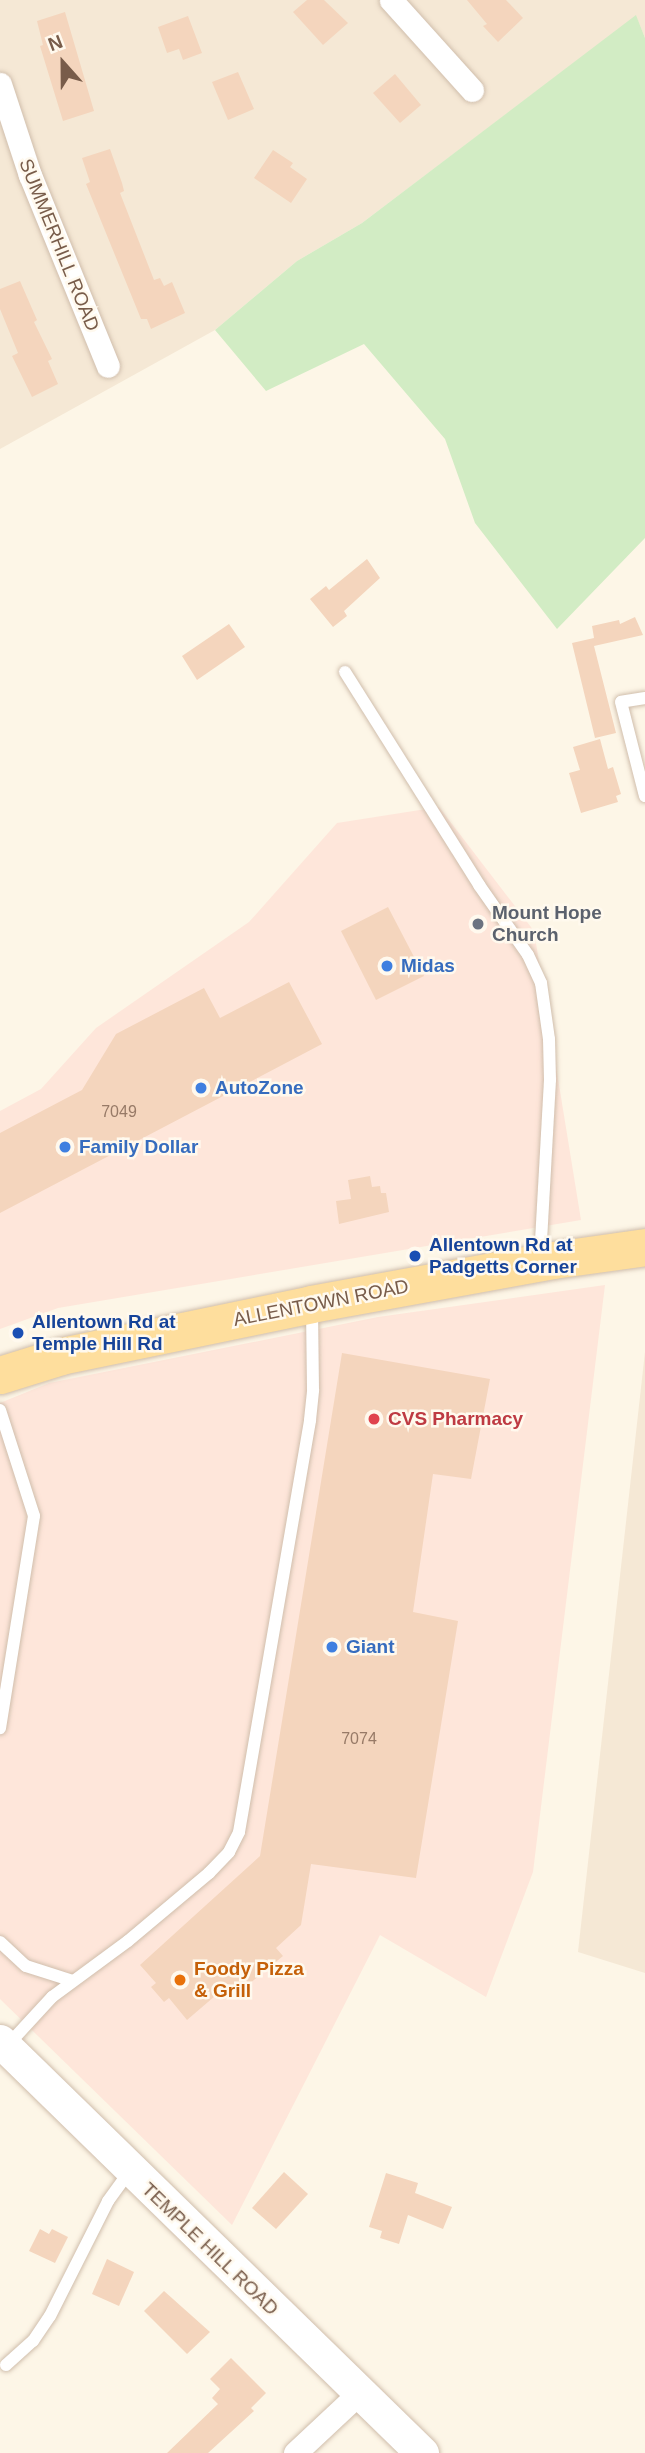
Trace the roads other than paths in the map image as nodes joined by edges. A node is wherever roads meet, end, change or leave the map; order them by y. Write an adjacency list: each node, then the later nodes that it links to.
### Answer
1 (391, 0): 3 (street)
2 (0, 84): 4 (street, SUMMERHILL ROAD)
3 (472, 90)
4 (108, 366)
5 (345, 672): 9 (lane)
6 (645, 698): 7 (lane)
7 (645, 796)
8 (645, 1247): 9 (main road, ALLENTOWN ROAD)
9 (540, 1262): 10 (main road, ALLENTOWN ROAD)
10 (312, 1304): 11 (main road, ALLENTOWN ROAD); 16 (lane)
11 (0, 1375)
12 (0, 1410): 13 (lane)
13 (0, 1722): 14 (lane)
14 (0, 1728)
15 (0, 1942): 16 (lane)
16 (73, 1981): 17 (lane)
17 (3, 2044): 18 (main road, TEMPLE HILL ROAD)
18 (130, 2171): 19 (lane); 20 (main road, TEMPLE HILL ROAD)
19 (6, 2365)
20 (358, 2394): 21 (street); 22 (main road, TEMPLE HILL ROAD)
21 (295, 2453)
22 (422, 2453)

